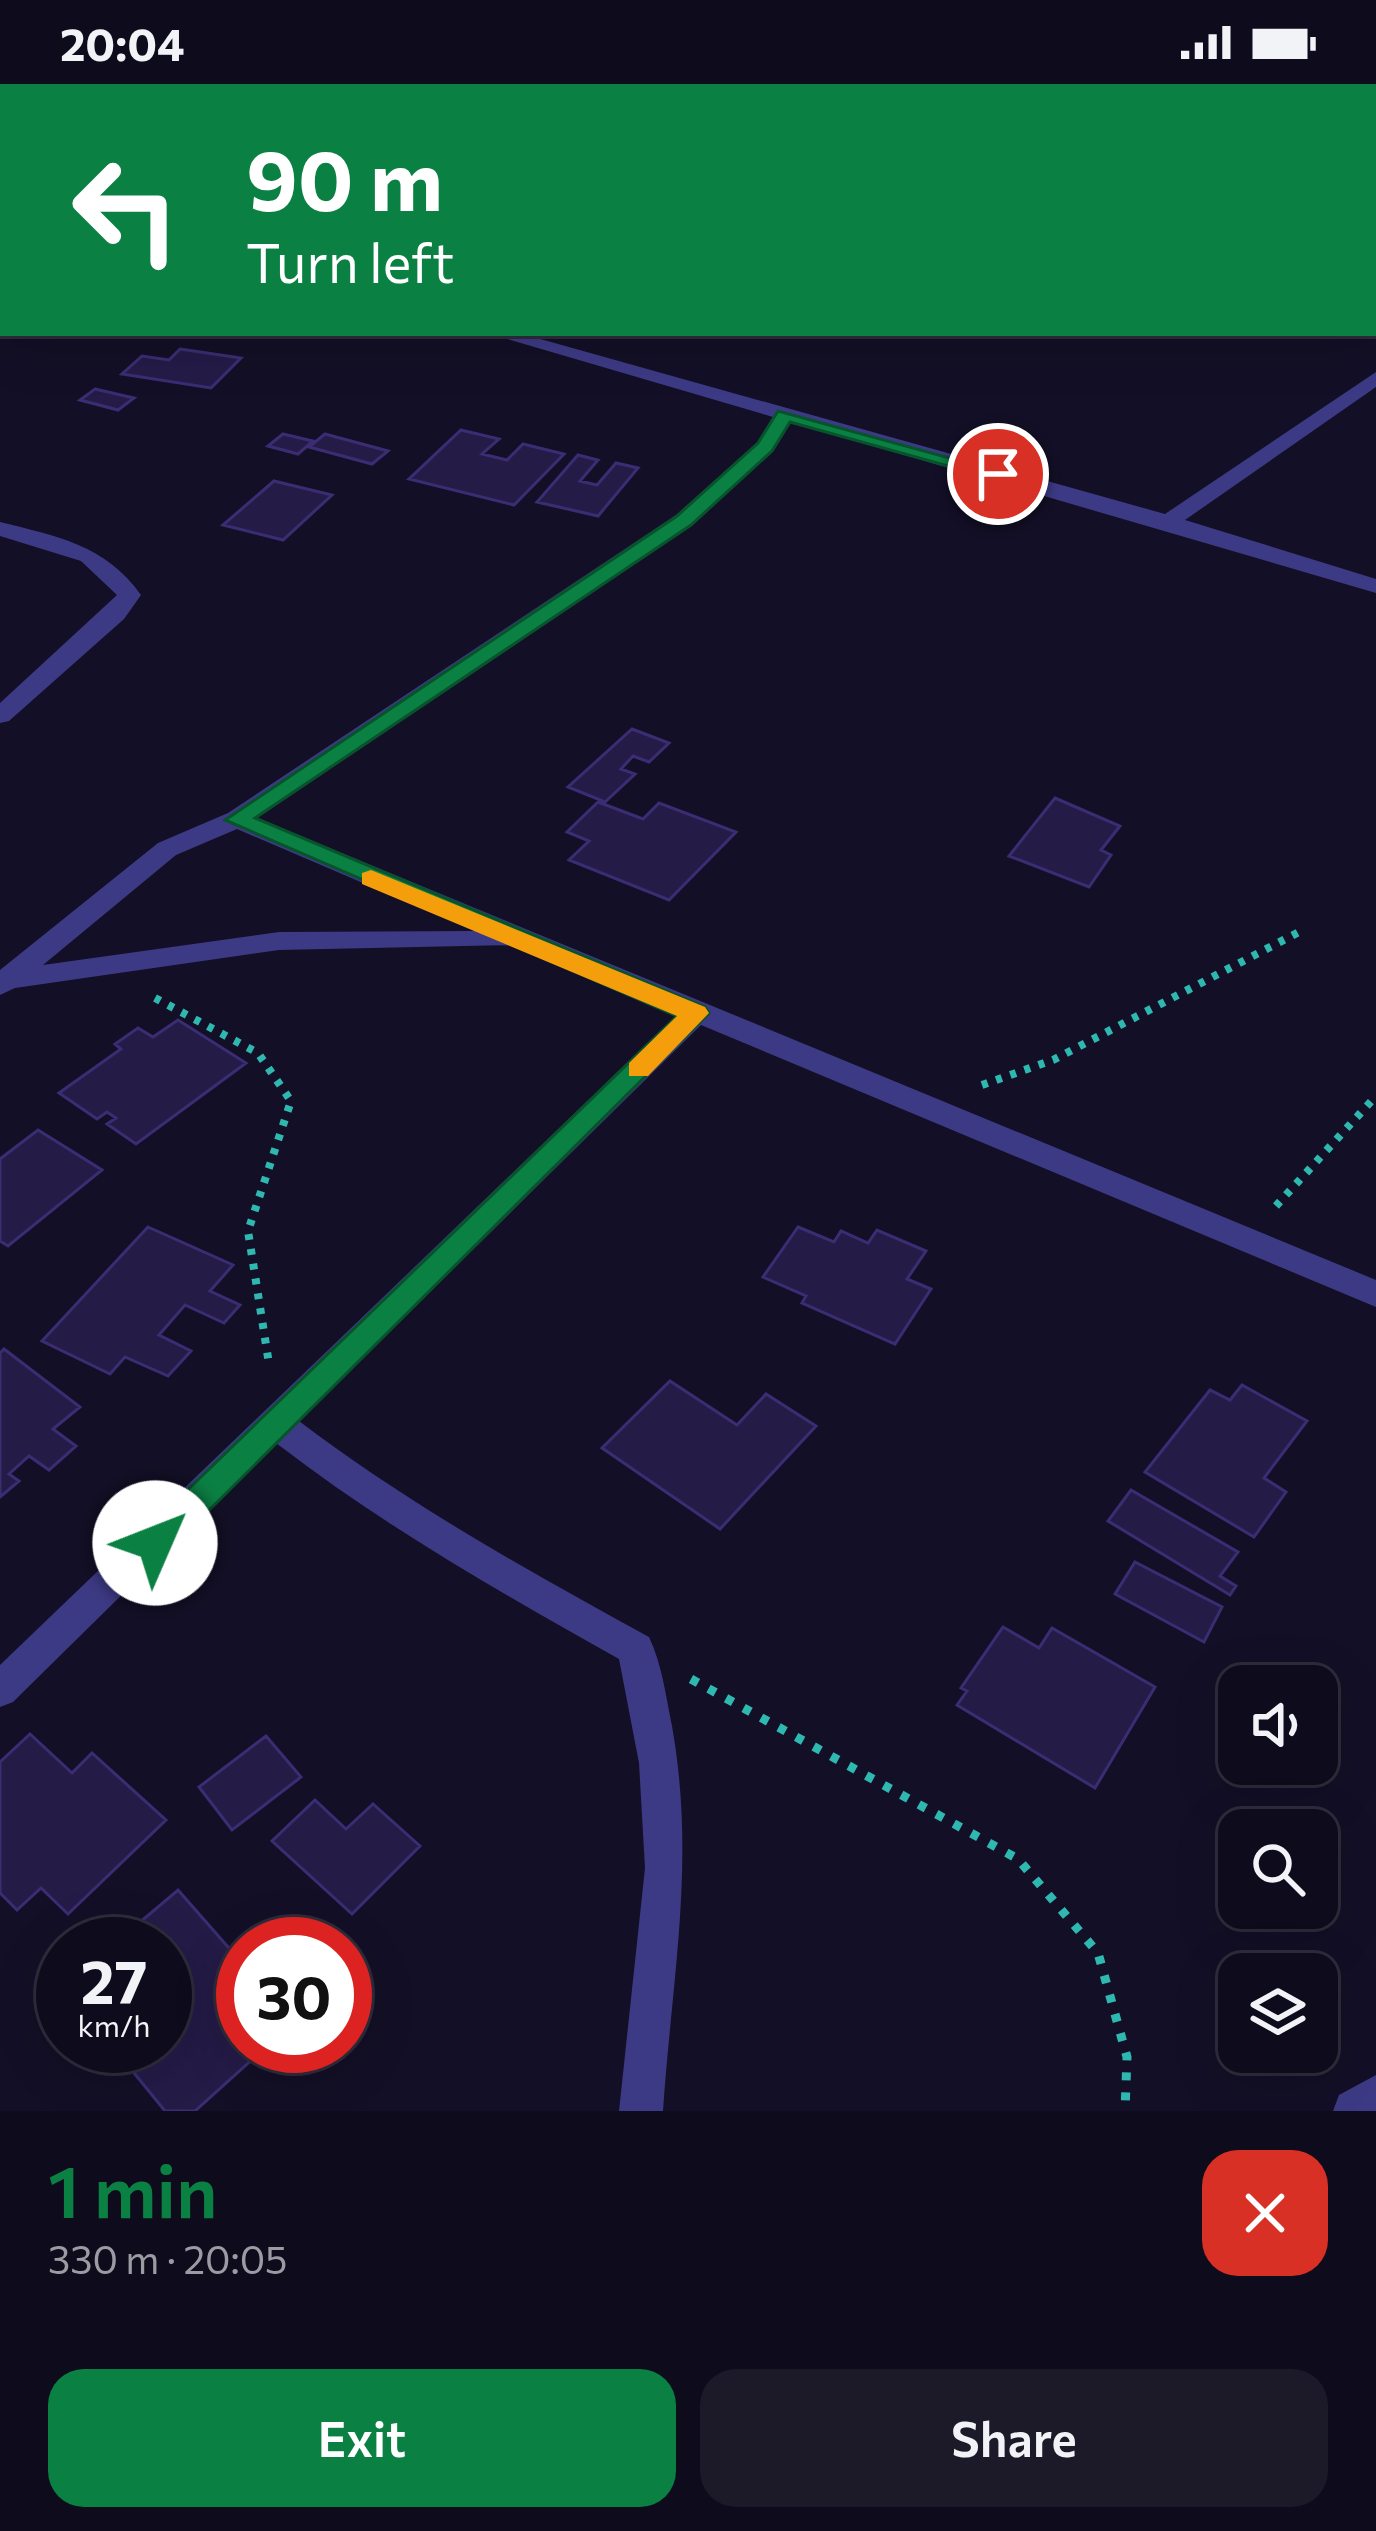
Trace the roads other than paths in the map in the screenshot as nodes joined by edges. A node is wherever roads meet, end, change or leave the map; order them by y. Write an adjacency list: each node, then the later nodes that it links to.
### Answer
1 (507, 336): 3 (street)
2 (1376, 378): 4 (street)
3 (784, 415): 4 (street); 8 (street)
4 (1168, 522): 6 (street)
5 (0, 530): 7 (street)
6 (1376, 586)
7 (0, 716)
8 (237, 820): 9 (street); 10 (street)
9 (512, 940): 10 (street); 11 (street)
10 (5, 982)
11 (696, 1013): 12 (street); 13 (street)
12 (1376, 1294)
13 (278, 1425): 14 (street); 16 (street)
14 (0, 1690)
15 (1376, 2097): 17 (street)
16 (641, 2111)
17 (1355, 2111)

